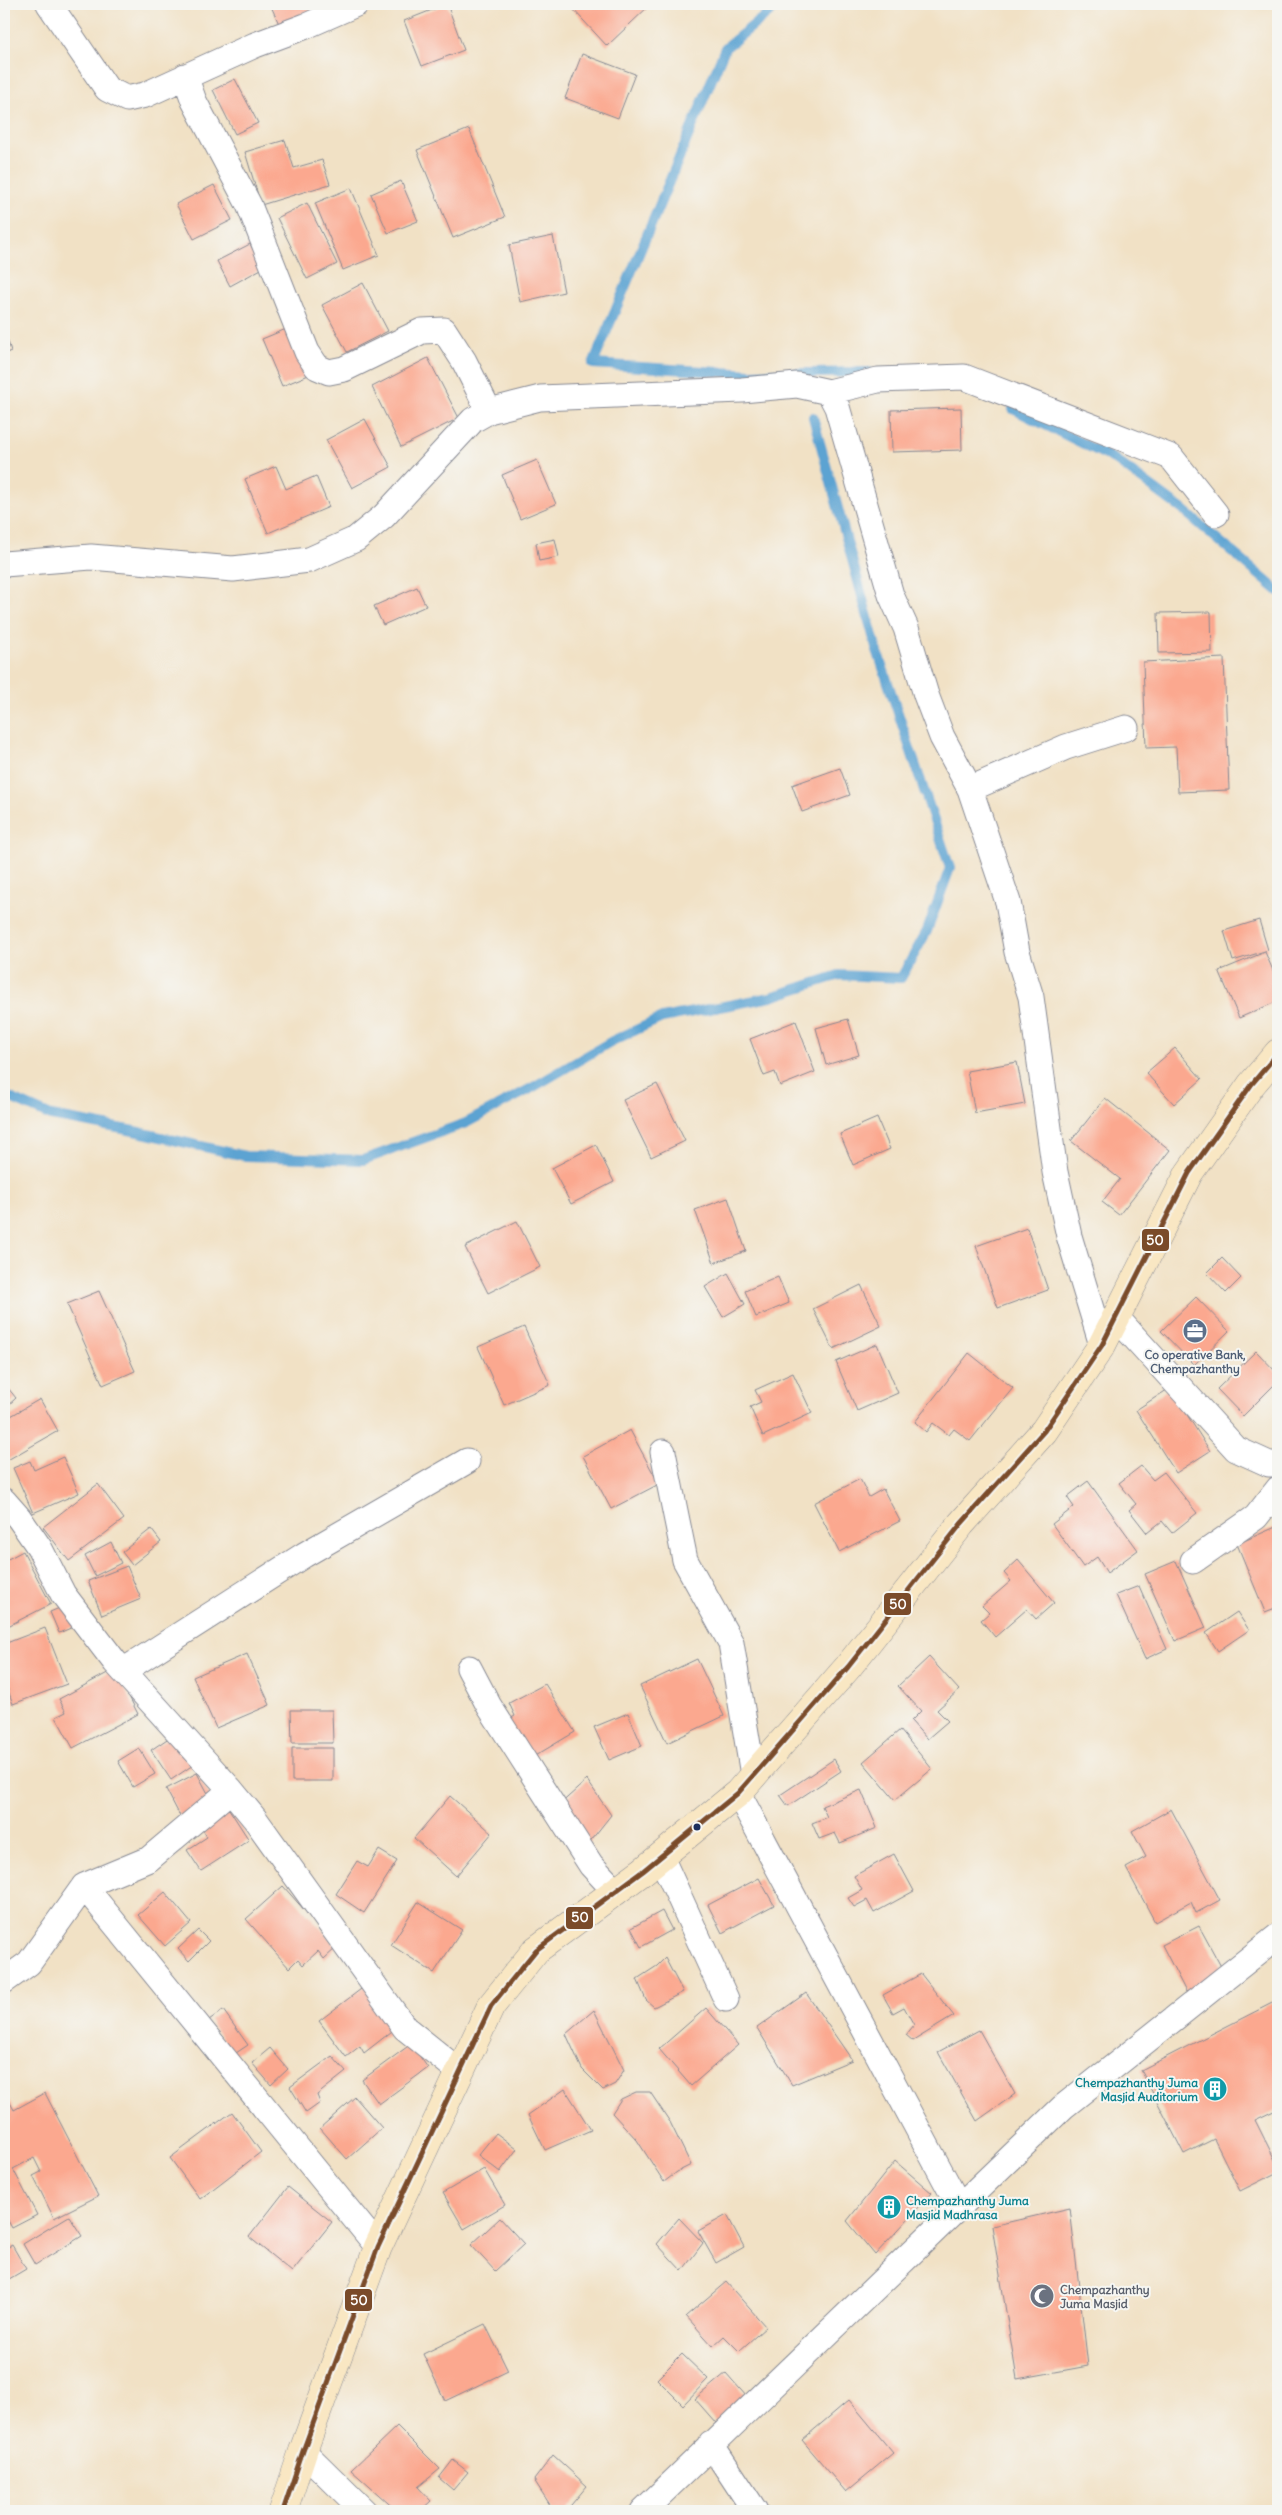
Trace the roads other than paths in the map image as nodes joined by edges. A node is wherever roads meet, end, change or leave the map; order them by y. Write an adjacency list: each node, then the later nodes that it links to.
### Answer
1 (49, 4): 3 (street)
2 (356, 4): 3 (street)
3 (185, 76): 5 (street)
4 (828, 392): 5 (street); 6 (street); 9 (street)
5 (489, 411): 7 (street)
6 (1216, 514)
7 (4, 564)
8 (1126, 728): 9 (street)
9 (970, 788): 12 (street)
10 (1278, 1053): 11 (main road)
11 (1116, 1317): 12 (main road); 15 (street)
12 (1102, 1345): 21 (main road)
13 (663, 1452): 21 (street)
14 (467, 1461): 20 (street)
15 (1278, 1464)
16 (1278, 1489): 18 (street)
17 (4, 1501): 20 (street)
18 (1193, 1561)
19 (469, 1668): 25 (street)
20 (123, 1671): 22 (street)
21 (746, 1784): 23 (main road); 30 (street)
22 (231, 1790): 24 (street); 29 (street)
23 (661, 1857): 25 (main road); 28 (street)
24 (84, 1886): 27 (street); 31 (street)
25 (616, 1892): 29 (main road)
26 (1278, 1936): 30 (street)
27 (4, 1981)
28 (726, 1999)
29 (460, 2072): 31 (main road)
30 (958, 2206): 32 (street)
31 (378, 2247): 33 (main road)
32 (711, 2444): 36 (street); 37 (street)
33 (303, 2451): 34 (main road); 35 (street)
34 (283, 2511)
35 (364, 2511)
36 (643, 2511)
37 (754, 2511)

